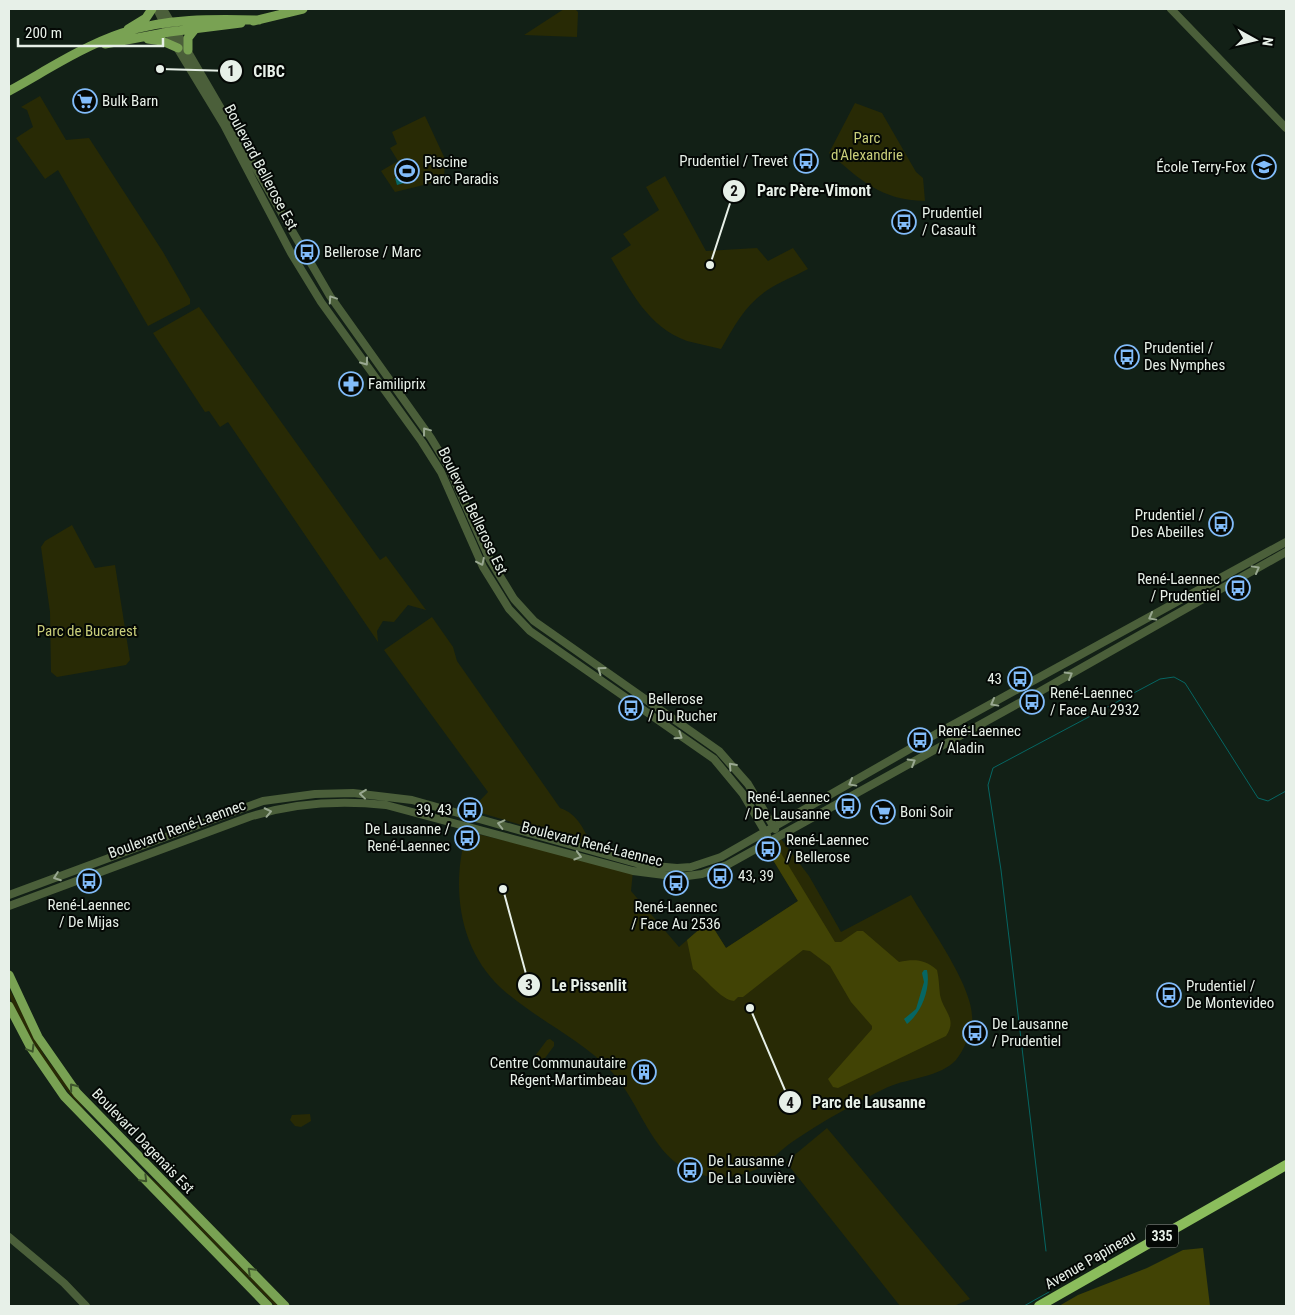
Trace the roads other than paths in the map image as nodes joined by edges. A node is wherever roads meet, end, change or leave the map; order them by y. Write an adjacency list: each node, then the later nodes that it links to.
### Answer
1 (152, 9): 9 (main road)
2 (157, 9): 7 (street)
3 (163, 9): 7 (street)
4 (303, 9): 6 (main road)
5 (1171, 9): 15 (street)
6 (259, 20): 7 (main road); 8 (main road)
7 (170, 27): 8 (main road); 9 (main road); 10 (main road); 11 (street, Boulevard Bellerose Est); 12 (street, Boulevard Bellerose Est)
8 (195, 29): 12 (main road)
9 (124, 32): 13 (main road)
10 (138, 38): 11 (main road); 13 (main road)
11 (178, 48): 20 (street, Boulevard Bellerose Est, one-way to 20)
12 (188, 50): 18 (street, Boulevard Bellerose Est, one-way to 12)
13 (84, 51): 14 (main road)
14 (9, 91)
15 (1286, 128)
16 (1286, 542): 18 (street, Boulevard René-Laennec, one-way to 18)
17 (1286, 552): 19 (street, Boulevard René-Laennec, one-way to 17)
18 (773, 826): 19 (street, Boulevard Bellerose Est); 20 (street, Boulevard René-Laennec)
19 (778, 835): 20 (street, Boulevard René-Laennec)
20 (768, 836): 21 (street, Boulevard René-Laennec, one-way to 21); 22 (street, Boulevard René-Laennec, one-way to 20)
21 (9, 895)
22 (9, 906)
23 (9, 975): 29 (main road, Boulevard Dagenais Est, one-way to 23)
24 (9, 1006): 28 (main road, Boulevard Dagenais Est, one-way to 28)
25 (1286, 1165): 30 (highway, Avenue Papineau / 335)
26 (9, 1237): 27 (street)
27 (86, 1306)
28 (268, 1306)
29 (285, 1306)
30 (1039, 1306)

